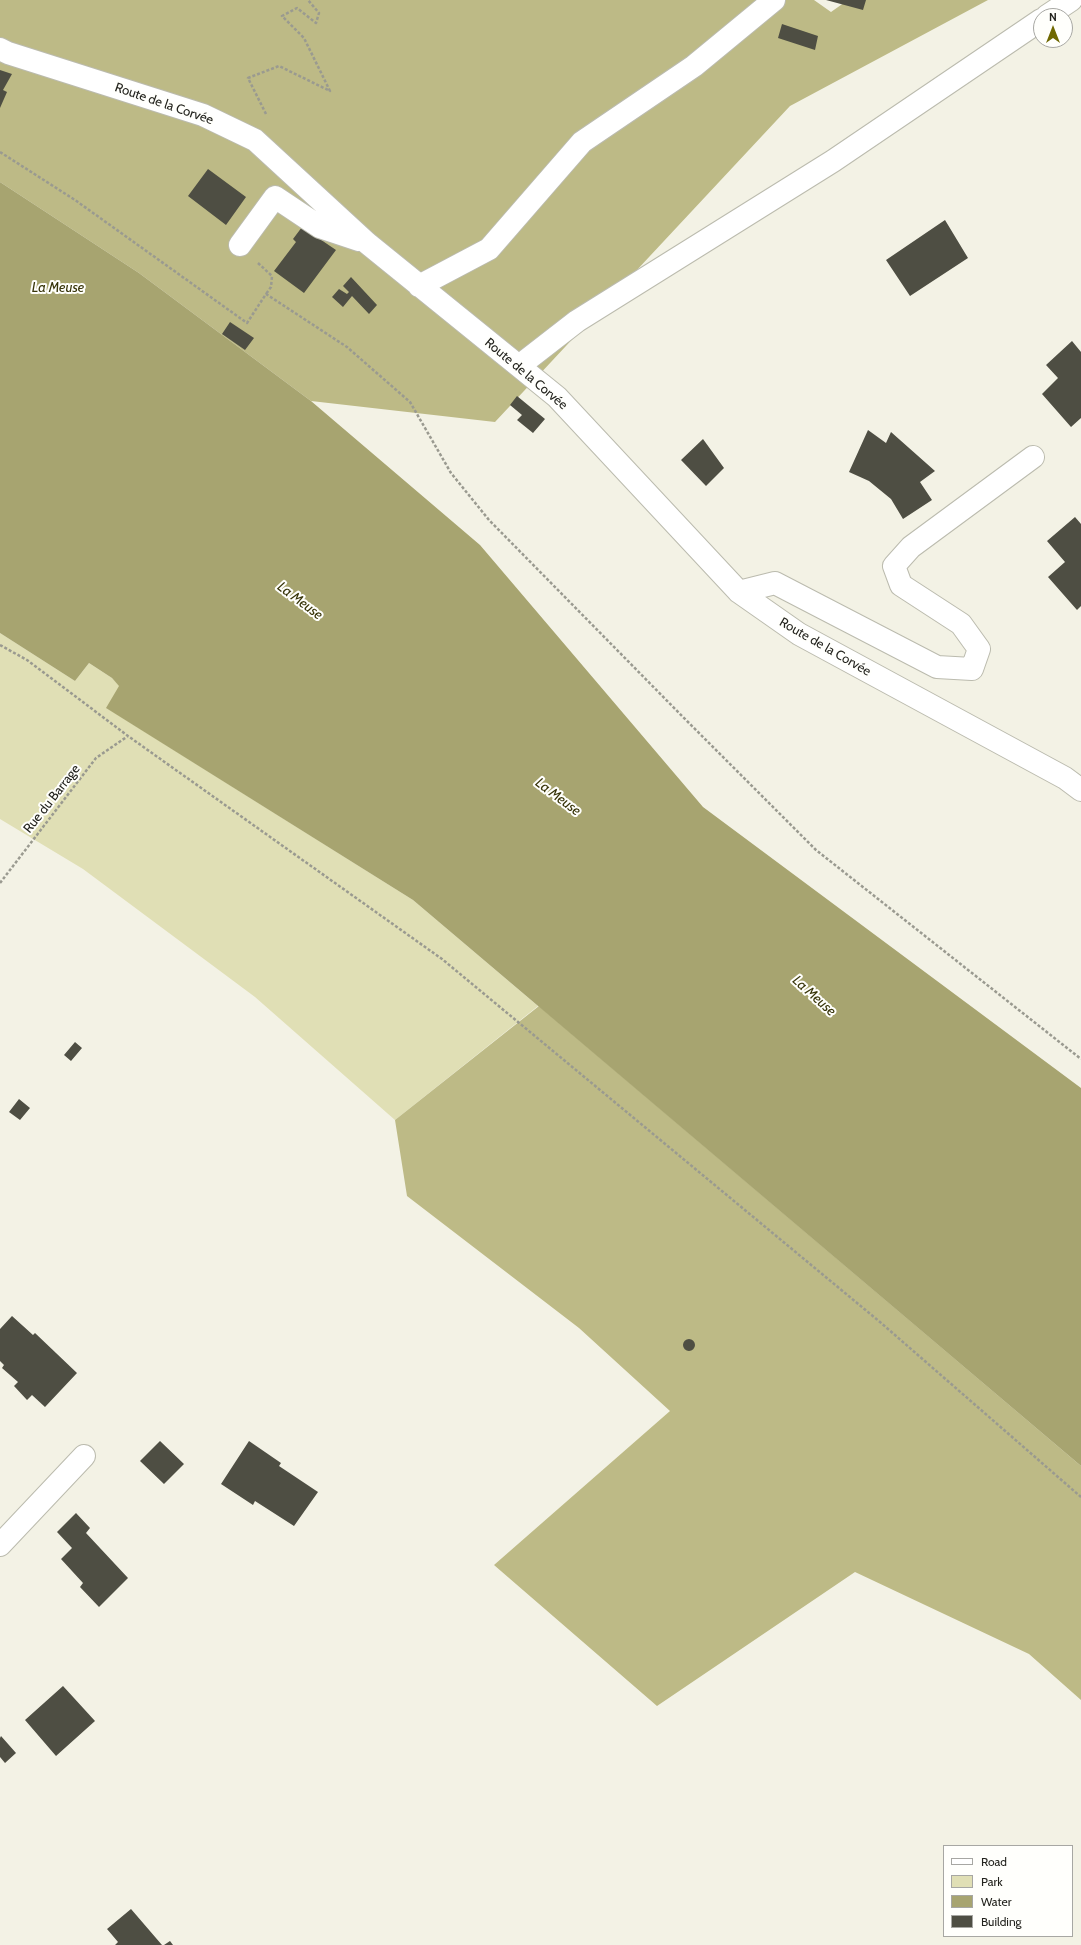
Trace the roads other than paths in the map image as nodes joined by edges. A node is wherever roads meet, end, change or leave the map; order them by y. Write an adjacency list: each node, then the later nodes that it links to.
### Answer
1 (774, 0): 8 (street)
2 (1071, 0): 3 (street)
3 (1059, 8)
4 (1033, 25): 9 (street)
5 (0, 49): 6 (street, Route de la Corvée)
6 (367, 243): 7 (street); 8 (street, Route de la Corvée)
7 (240, 245)
8 (420, 286): 9 (street, Route de la Corvée)
9 (518, 366): 11 (street, Route de la Corvée)
10 (1033, 457): 11 (street)
11 (739, 592): 12 (street, Route de la Corvée)
12 (1081, 790)
13 (84, 1456): 14 (street)
14 (0, 1545)

